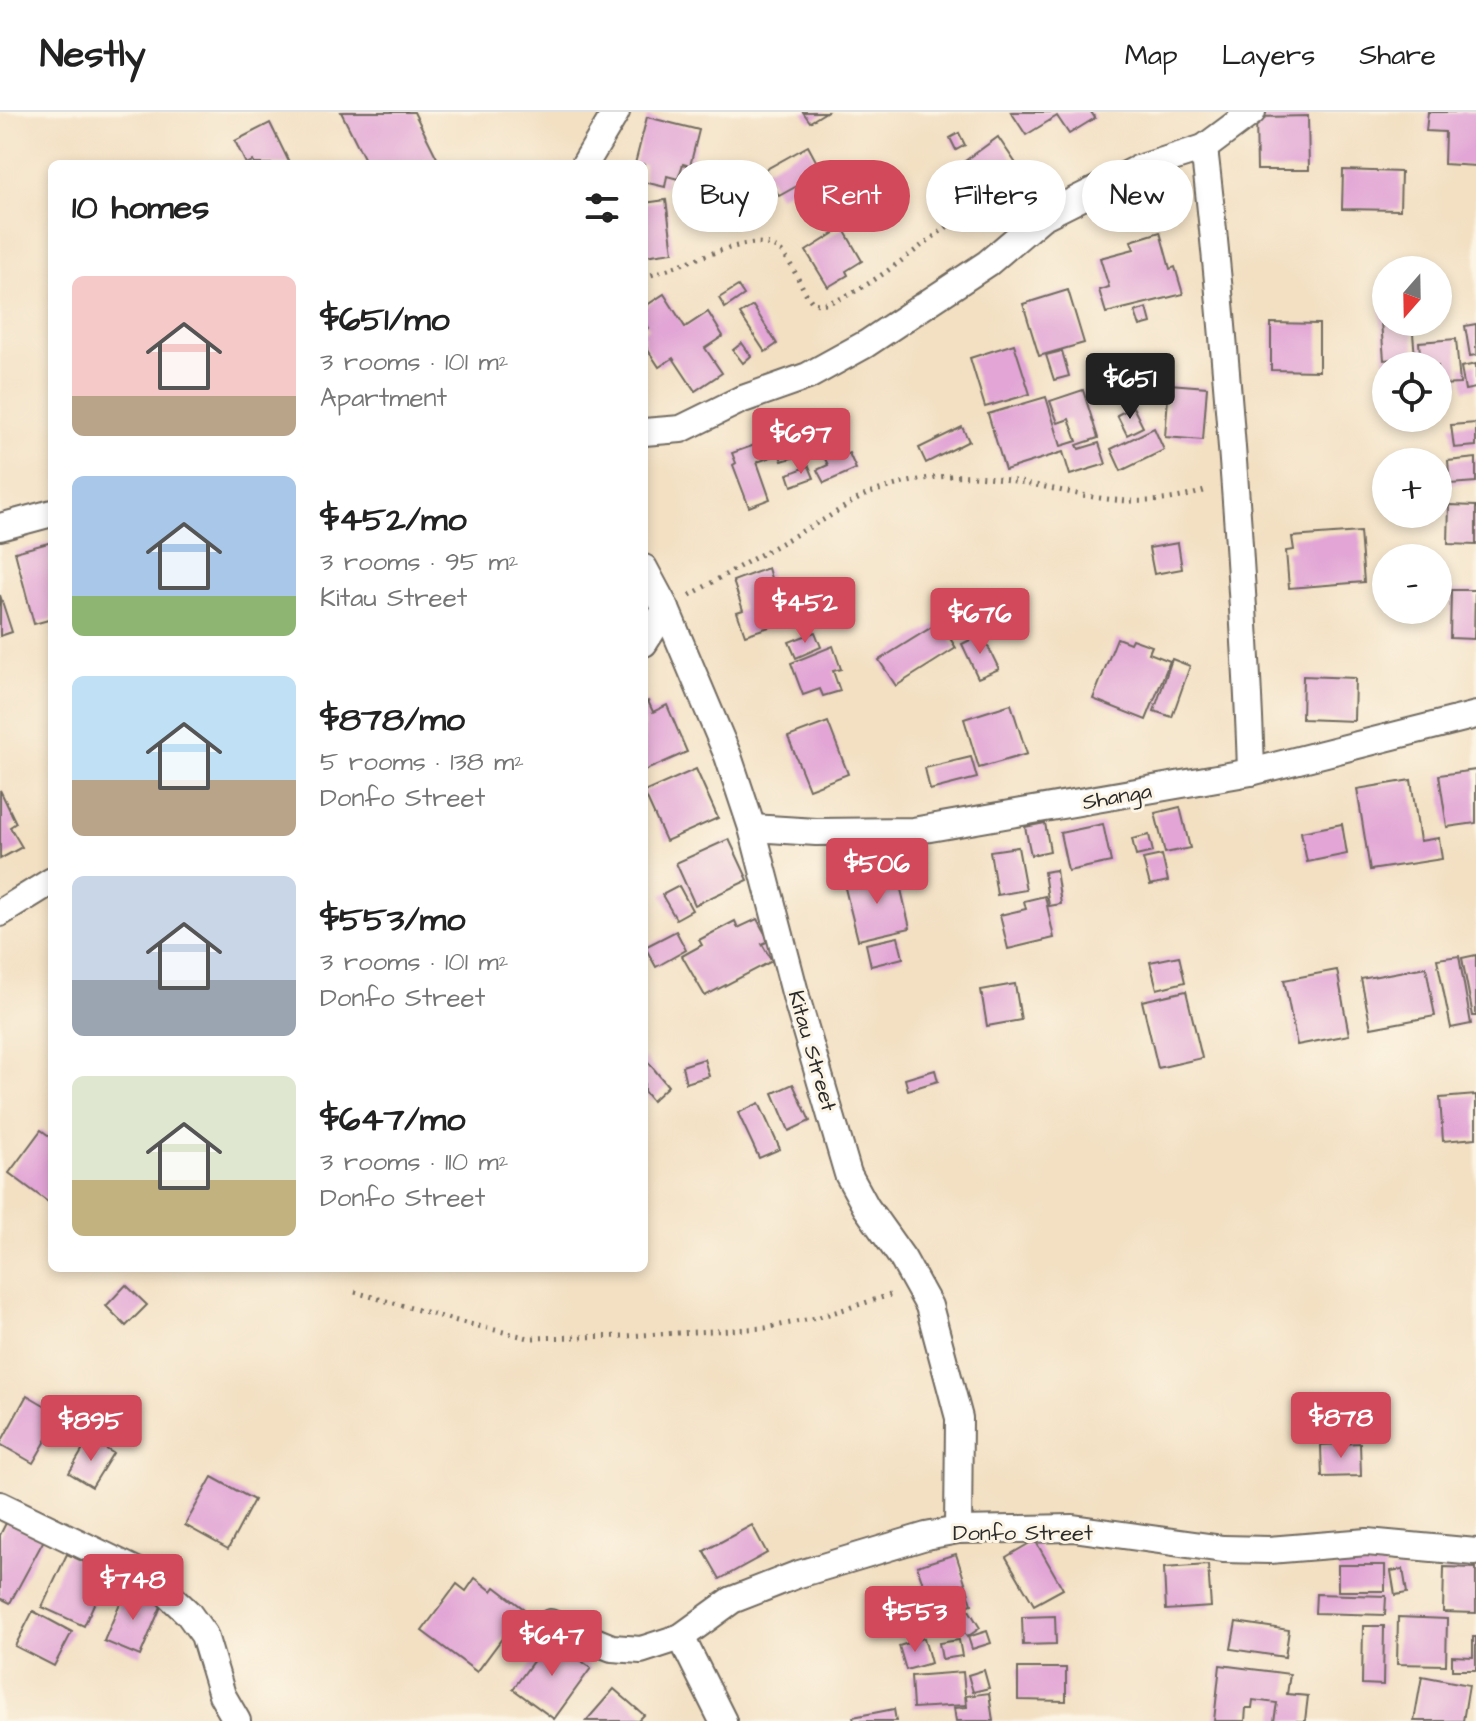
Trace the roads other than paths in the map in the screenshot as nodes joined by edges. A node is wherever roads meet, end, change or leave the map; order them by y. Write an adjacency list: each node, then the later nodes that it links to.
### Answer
1 (616, 112): 4 (street)
2 (1252, 112): 3 (street)
3 (1204, 148): 5 (street); 12 (street)
4 (587, 160)
5 (648, 432)
6 (48, 514): 7 (street)
7 (0, 527)
8 (648, 575): 9 (street, Kitau Street)
9 (666, 609): 10 (street); 13 (street, Kitau Street)
10 (648, 637)
11 (1476, 715): 12 (street, Shanga)
12 (1251, 772): 13 (street, Shanga)
13 (752, 828): 17 (street, Kitau Street)
14 (48, 883): 15 (street)
15 (0, 913)
16 (0, 1505): 21 (street)
17 (958, 1530): 18 (street, Donfo Street); 20 (street, Donfo Street)
18 (1476, 1552)
19 (550, 1623): 20 (street, Donfo Street)
20 (681, 1637): 22 (street)
21 (237, 1721)
22 (723, 1721)

